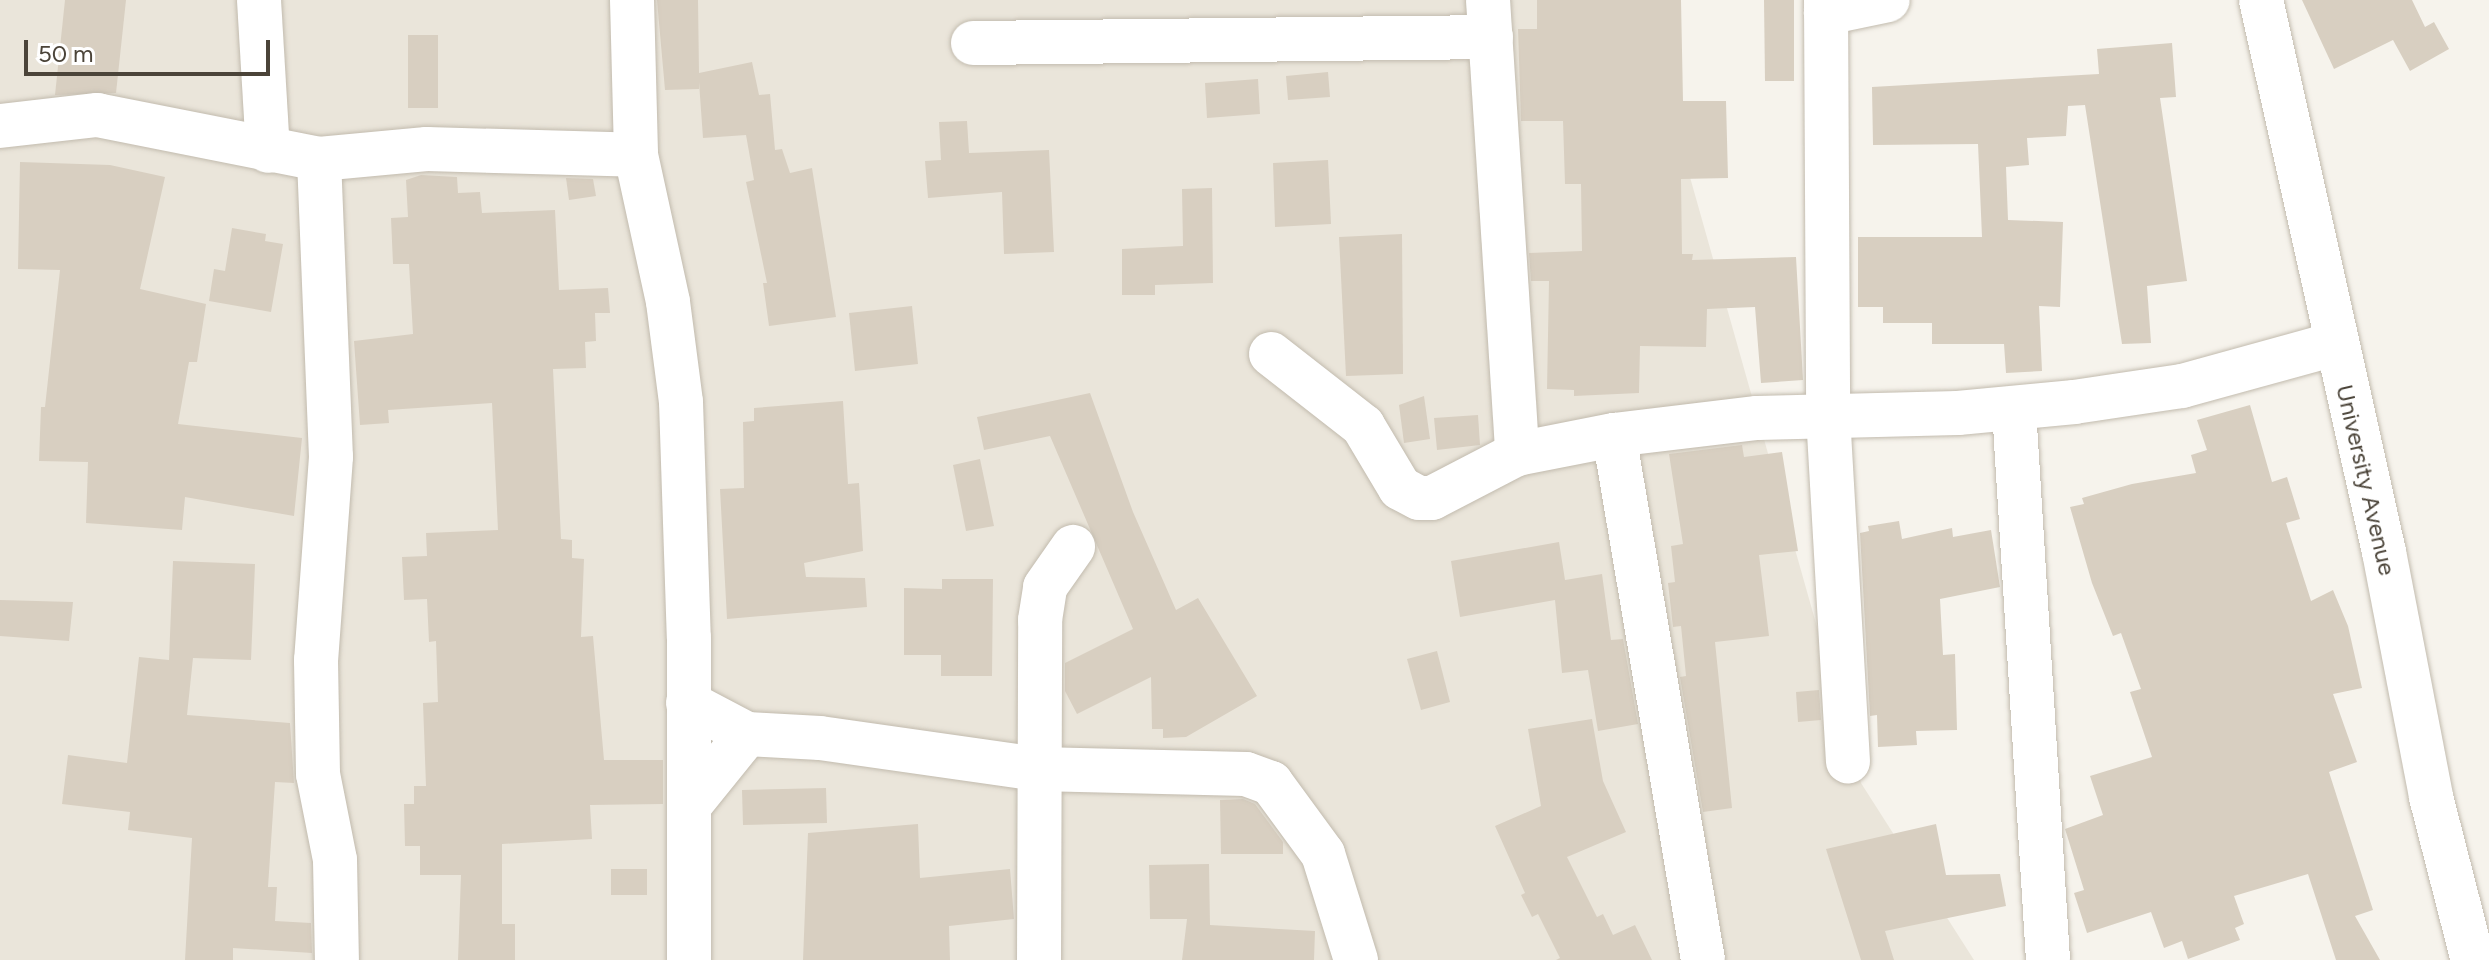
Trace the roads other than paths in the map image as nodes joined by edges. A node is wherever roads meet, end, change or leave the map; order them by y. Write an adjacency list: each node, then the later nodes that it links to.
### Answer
1 (259, 0): 9 (street)
2 (632, 0): 10 (street)
3 (1888, 0): 5 (street)
4 (2261, 0): 12 (street, University Avenue)
5 (1826, 7): 15 (street)
6 (1490, 19): 7 (street); 17 (street)
7 (973, 43)
8 (0, 126): 9 (street)
9 (268, 151): 11 (street)
10 (636, 155): 11 (street); 19 (street)
11 (319, 159): 24 (street)
12 (2334, 344): 14 (street); 30 (street, University Avenue)
13 (1271, 354): 17 (street)
14 (2014, 409): 15 (street); 29 (street)
15 (1828, 415): 16 (street); 21 (street)
16 (1614, 435): 17 (street); 28 (street)
17 (1517, 454)
18 (1073, 547): 22 (street)
19 (688, 703): 20 (street); 23 (street)
20 (747, 734): 22 (street); 23 (street)
21 (1848, 761)
22 (1038, 769): 26 (street); 27 (street)
23 (689, 806): 25 (street)
24 (337, 960)
25 (689, 960)
26 (1039, 960)
27 (1356, 960)
28 (1703, 960)
29 (2048, 960)
30 (2473, 960)

